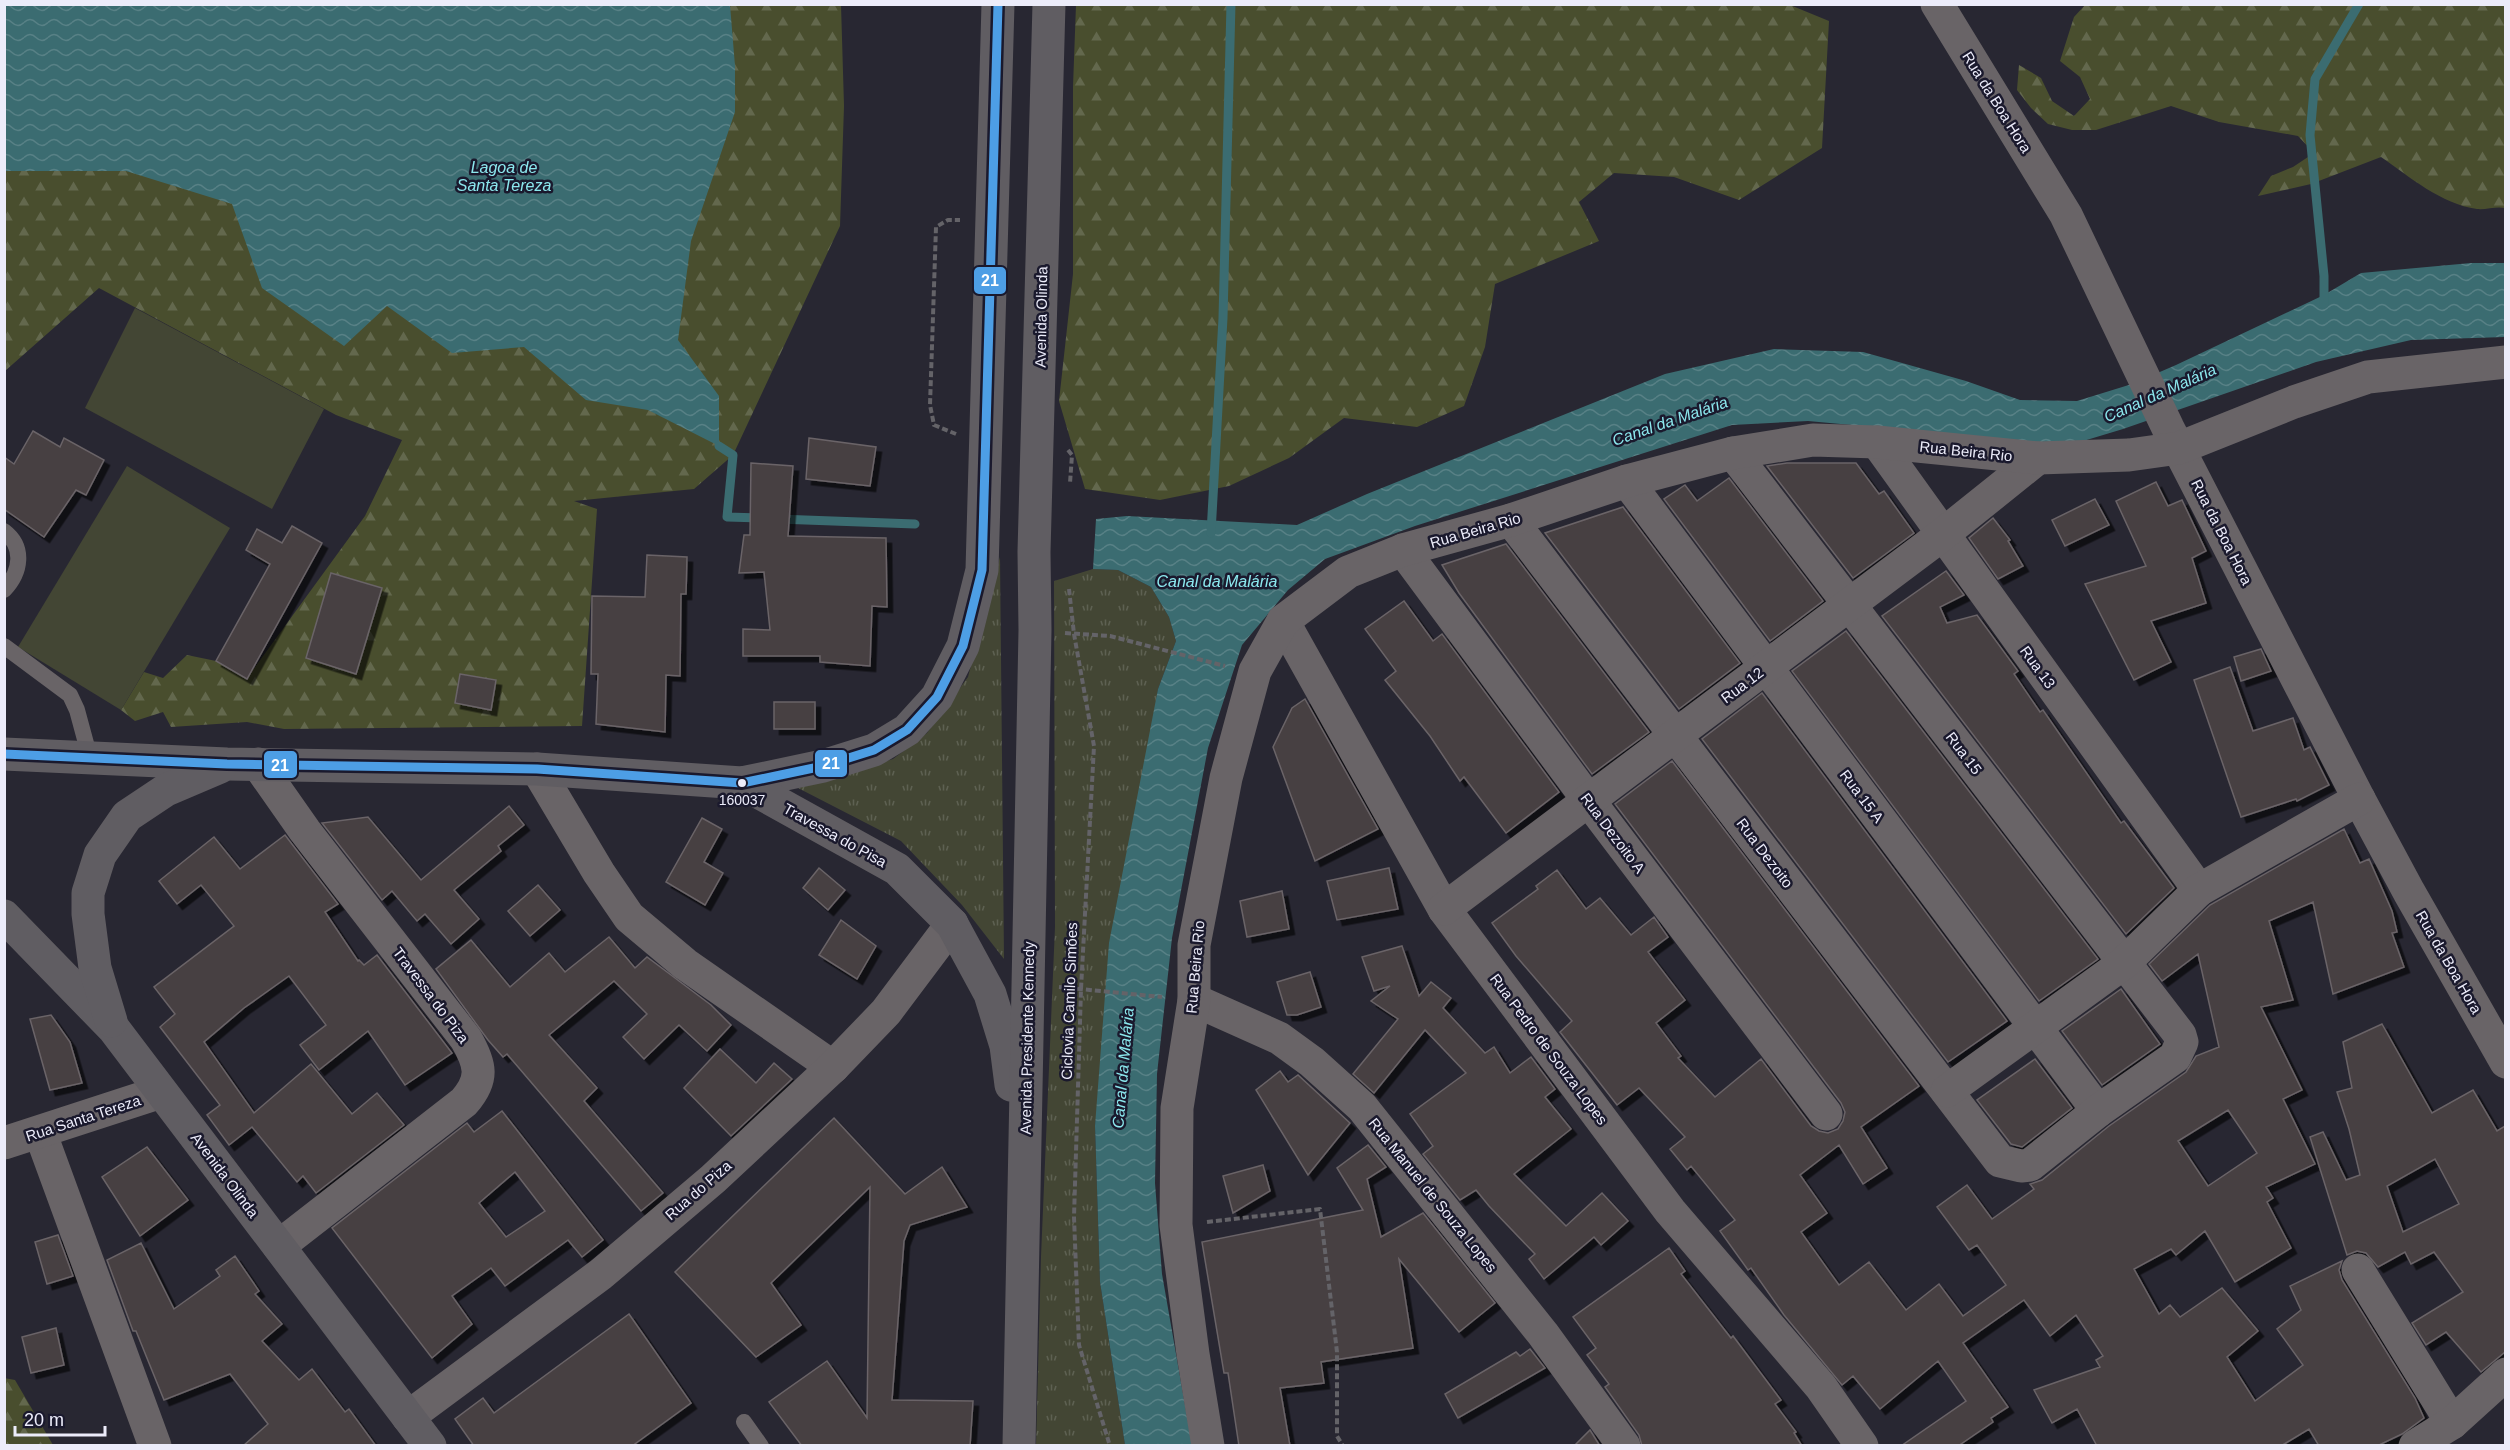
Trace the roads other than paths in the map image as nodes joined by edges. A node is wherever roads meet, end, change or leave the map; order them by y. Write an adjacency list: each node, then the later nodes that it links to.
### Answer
1 (998, 4): 25 (main road)
2 (1049, 4): 17 (main road, Avenida Olinda)
3 (1937, 4): 5 (street, Rua da Boa Hora)
4 (2505, 362): 5 (street, Rua Beira Rio)
5 (2173, 438): 8 (street, Rua Beira Rio); 26 (street, Rua da Boa Hora)
6 (1877, 442): 7 (street, Rua Beira Rio); 8 (street, Rua Beira Rio); 12 (street, Rua 13)
7 (1733, 453): 9 (street, Rua Beira Rio); 15 (street, Rua 15)
8 (2038, 458): 12 (street, Rua 12)
9 (1627, 481): 10 (street, Rua Beira Rio); 19 (street, Rua 15 A)
10 (1512, 520): 13 (street, Rua Beira Rio); 20 (street, Rua Dezoito)
11 (4, 531): 14 (lane)
12 (1942, 535): 15 (street, Rua 12); 28 (street, Rua 13)
13 (1403, 550): 16 (street, Rua Beira Rio); 27 (street, Rua Dezoito A)
14 (4, 590)
15 (1850, 604): 19 (street, Rua 12); 32 (street, Rua 15)
16 (1283, 621): 29 (street, Rua Pedro de Souza Lopes); 33 (street, Rua Beira Rio)
17 (1035, 630): 44 (main road, Avenida Presidente Kennedy)
18 (4, 646): 22 (lane)
19 (1766, 668): 20 (street, Rua 12); 34 (street, Rua 15 A)
20 (1675, 736): 27 (street, Rua 12); 38 (street, Rua Dezoito)
21 (4, 754): 22 (main road)
22 (90, 758): 23 (main road)
23 (243, 764): 24 (main road); 35 (main road); 45 (street, Travessa do Piza)
24 (537, 769): 25 (main road); 37 (street)
25 (742, 783): 31 (main road, Travessa do Pisa)
26 (2360, 799): 28 (street); 36 (street, Rua da Boa Hora)
27 (1588, 801): 29 (street, Rua 12); 41 (street, Rua Dezoito A)
28 (2199, 890): 32 (street)
29 (1444, 909): 57 (street, Rua Pedro de Souza Lopes)
30 (4, 916): 35 (main road, Avenida Olinda)
31 (952, 924): 37 (street, Rua do Piza); 44 (main road, Travessa do Pisa)
32 (2124, 963): 34 (street); 40 (street, Rua 15)
33 (1178, 999): 55 (street, Rua Beira Rio); 56 (street, Rua Manuel de Souza Lopes)
34 (2035, 1027): 38 (street); 40 (street, Rua 15 A)
35 (114, 1029): 39 (main road, Avenida Olinda)
36 (2505, 1062)
37 (833, 1067): 48 (street, Rua do Piza)
38 (1947, 1091): 40 (street, Rua Dezoito)
39 (161, 1092): 42 (street, Rua Santa Tereza); 45 (main road, Avenida Olinda)
40 (2098, 1112)
41 (1826, 1114)
42 (40, 1132): 43 (street, Rua Santa Tereza); 51 (street)
43 (4, 1143)
44 (1023, 1179): 54 (main road, Avenida Presidente Kennedy)
45 (279, 1246): 48 (main road, Avenida Olinda)
46 (2358, 1270): 50 (street)
47 (2505, 1374): 50 (street)
48 (408, 1417): 52 (main road, Avenida Olinda)
49 (744, 1422): 53 (lane)
50 (2452, 1423): 58 (street)
51 (155, 1446)
52 (430, 1446)
53 (762, 1446)
54 (1018, 1446)
55 (1208, 1446)
56 (1624, 1446)
57 (1862, 1446)
58 (2415, 1446)

